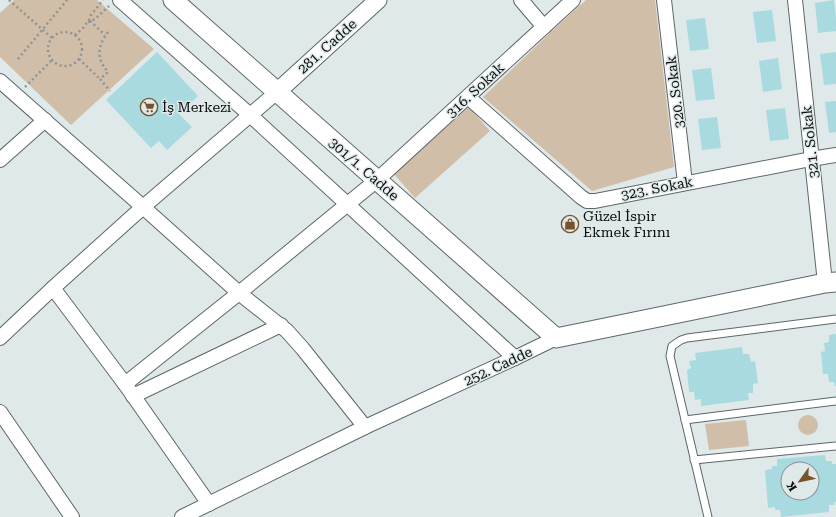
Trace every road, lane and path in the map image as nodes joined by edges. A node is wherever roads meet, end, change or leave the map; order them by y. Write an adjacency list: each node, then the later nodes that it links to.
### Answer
1 (9, 0): 13 (path)
2 (67, 0): 13 (path)
3 (103, 0): 11 (path)
4 (173, 0): 24 (main road, 301/1. Cadde)
5 (521, 0): 12 (street)
6 (573, 0): 12 (street, 316. Sokak)
7 (664, 0): 33 (street, 320. Sokak)
8 (794, 0): 30 (street, 321. Sokak)
9 (370, 2): 24 (street, 281. Cadde)
10 (115, 3): 11 (path); 27 (street)
11 (89, 22): 15 (path); 16 (path)
12 (544, 27): 26 (street, 316. Sokak)
13 (43, 29): 17 (path); 18 (path)
14 (108, 32): 16 (path)
15 (75, 35): 17 (path); 20 (path)
16 (105, 35): 21 (path)
17 (52, 38): 19 (path)
18 (18, 59)
19 (52, 60): 20 (path); 25 (path)
20 (79, 60): 21 (path)
21 (100, 79): 23 (path)
22 (0, 81): 25 (street)
23 (110, 91)
24 (277, 92): 27 (street); 32 (main road, 301/1. Cadde)
25 (16, 95): 28 (street)
26 (468, 97): 32 (street, 316. Sokak); 33 (street, 323. Sokak)
27 (250, 115): 34 (street); 35 (street)
28 (45, 120): 31 (street); 35 (street)
29 (836, 155): 30 (street, 323. Sokak)
30 (811, 159): 33 (street, 323. Sokak); 36 (street, 321. Sokak)
31 (0, 160)
32 (377, 180): 34 (street, 316. Sokak); 42 (main road, 301/1. Cadde)
33 (685, 183)
34 (348, 204): 38 (street, 316. Sokak); 43 (street)
35 (143, 207): 37 (street); 38 (street)
36 (830, 283): 42 (main road, 252. Cadde)
37 (53, 288): 41 (street); 44 (street)
38 (239, 293): 40 (street); 44 (street, 316. Sokak)
39 (836, 319): 48 (lane)
40 (281, 325): 45 (street); 49 (street)
41 (0, 338)
42 (556, 338): 43 (street, 252. Cadde)
43 (515, 358): 49 (street, 252. Cadde)
44 (125, 384): 45 (street)
45 (133, 396): 52 (street)
46 (836, 401): 48 (lane)
47 (0, 412): 53 (street)
48 (685, 420): 51 (lane)
49 (365, 427): 52 (street, 252. Cadde)
50 (836, 446): 51 (lane)
51 (694, 460): 55 (lane)
52 (209, 504): 54 (street, 252. Cadde)
53 (72, 517)
54 (182, 517)
55 (708, 517)

